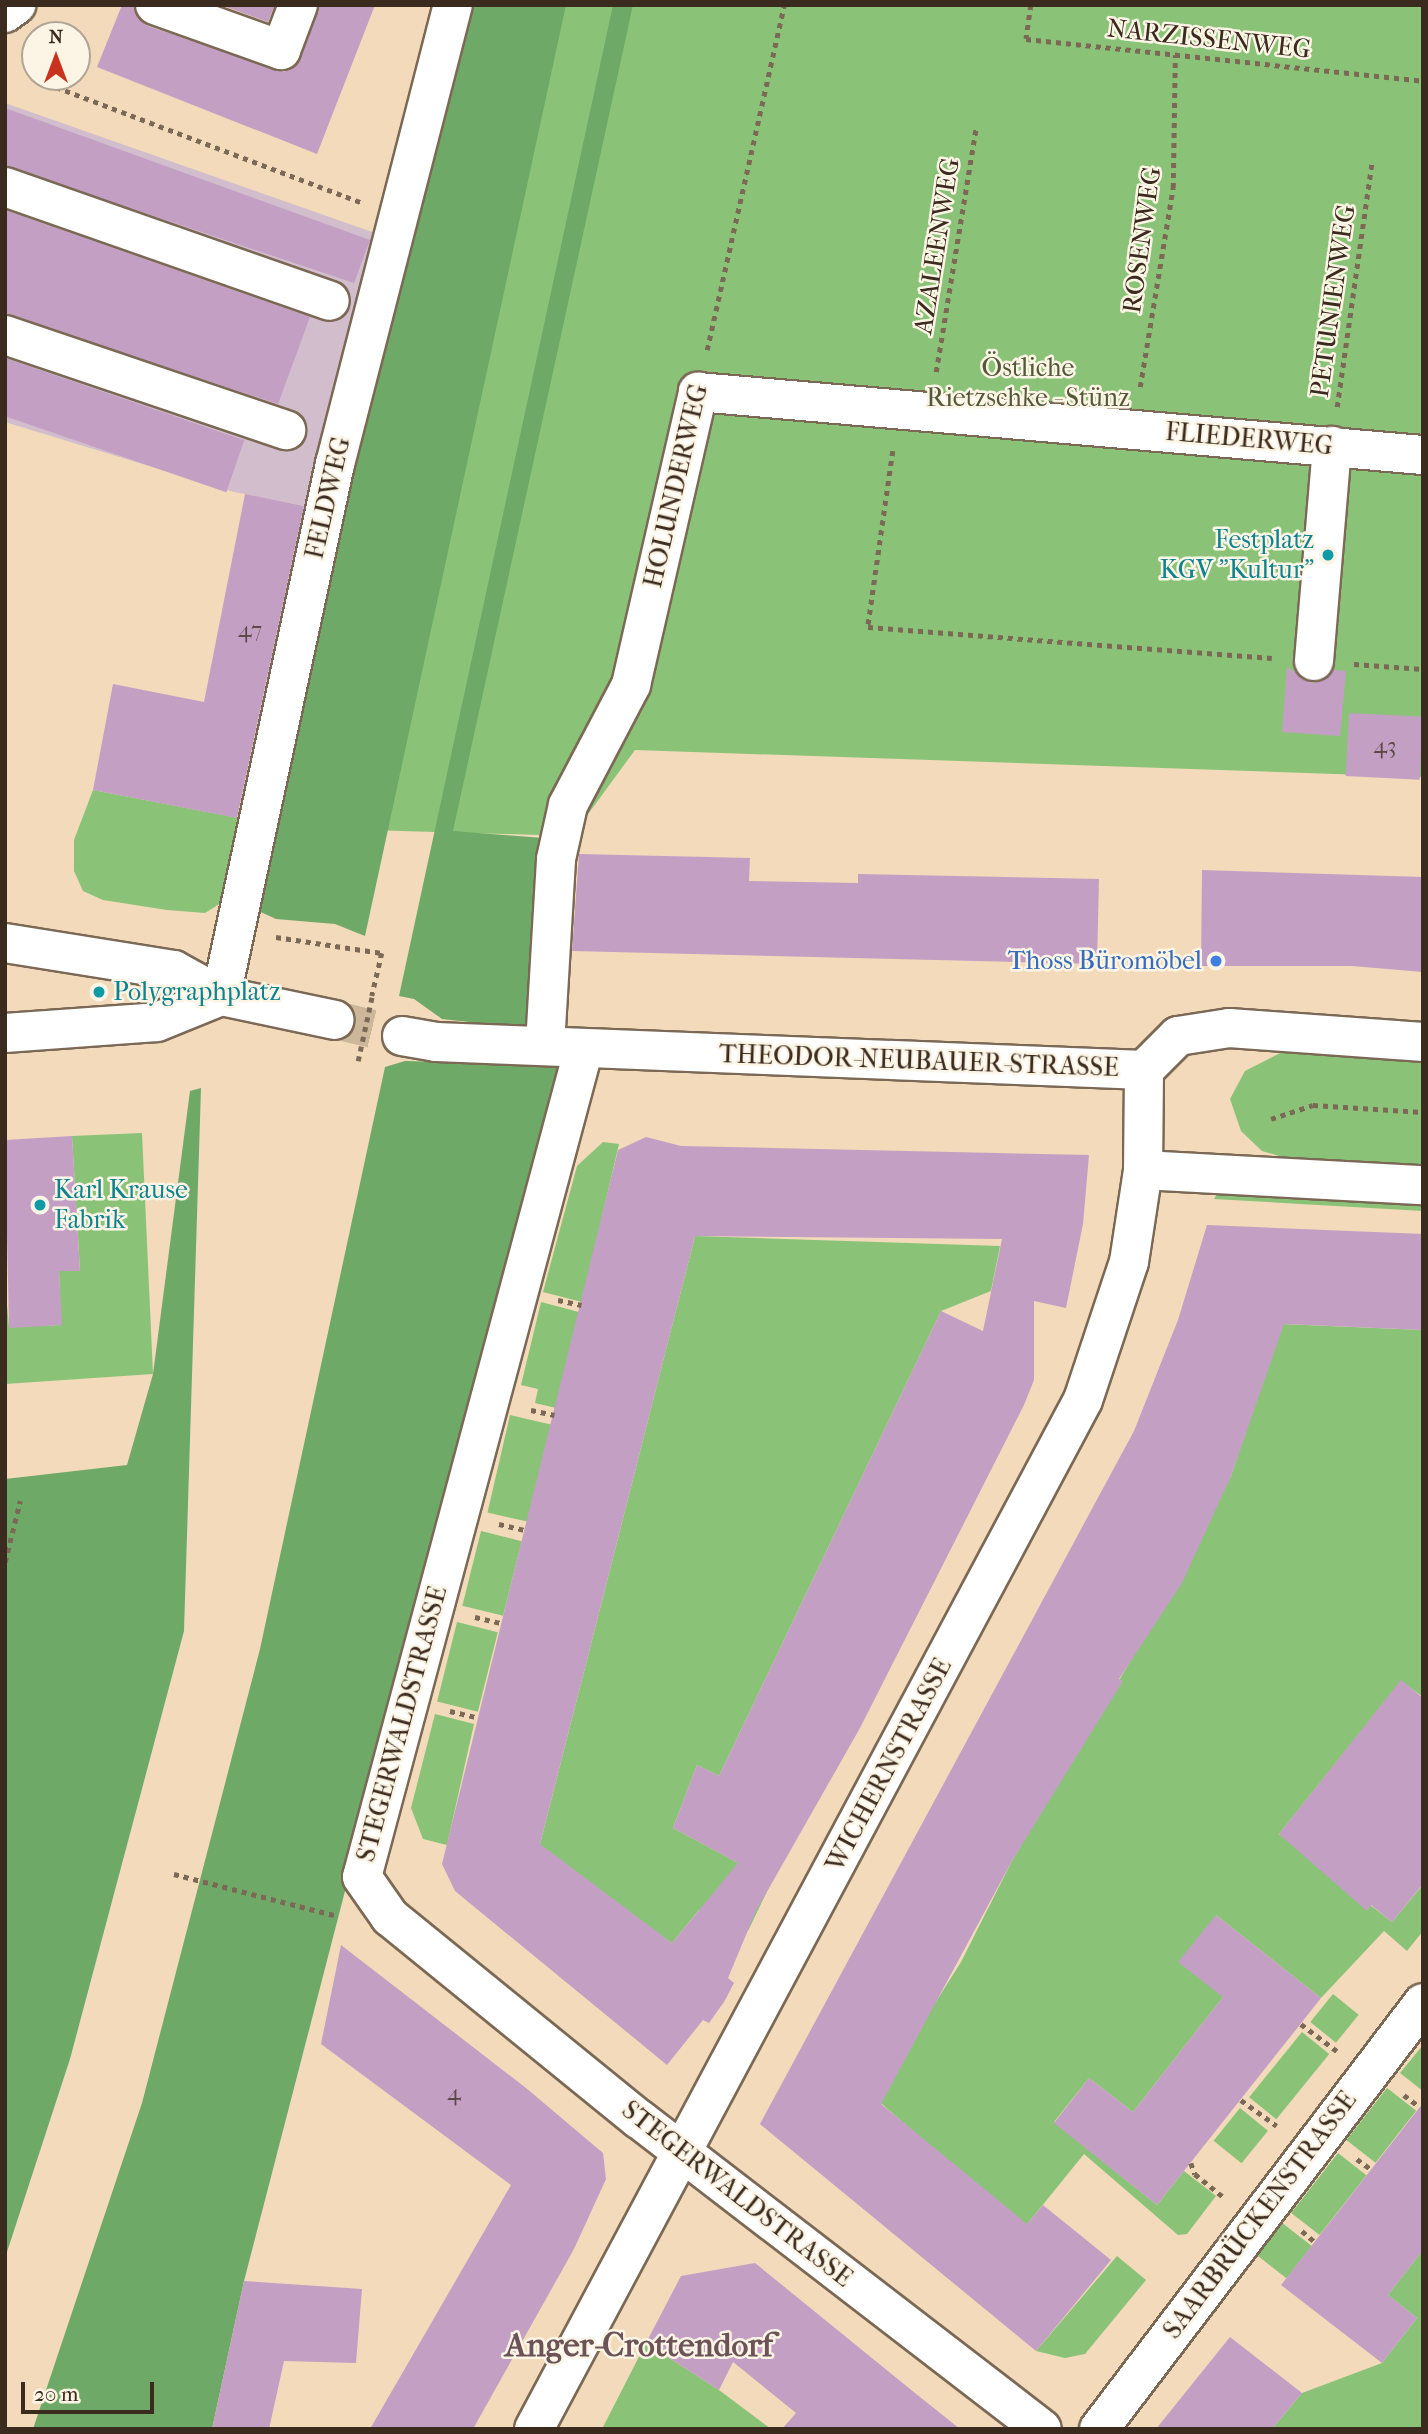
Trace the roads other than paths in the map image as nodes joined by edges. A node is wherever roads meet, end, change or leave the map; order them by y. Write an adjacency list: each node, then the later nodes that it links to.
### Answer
1 (16, 5): 5 (street)
2 (157, 5): 3 (street)
3 (298, 5)
4 (453, 5): 15 (street, FELDWEG)
5 (5, 13)
6 (5, 187): 7 (street)
7 (330, 302)
8 (5, 335): 10 (street)
9 (698, 392): 11 (street, FLIEDERWEG); 20 (street, HOLUNDERWEG)
10 (286, 430)
11 (1332, 446): 12 (street, FLIEDERWEG); 13 (street)
12 (1423, 455)
13 (1314, 661)
14 (5, 943): 15 (street)
15 (221, 996): 16 (street); 17 (street)
16 (335, 1020)
17 (5, 1033)
18 (402, 1036): 20 (street, THEODOR-NEUBAUER-STRASSE)
19 (1423, 1042): 22 (street, THEODOR-NEUBAUER-STRASSE)
20 (545, 1045): 21 (street, THEODOR-NEUBAUER-STRASSE)
21 (584, 1048): 22 (street, THEODOR-NEUBAUER-STRASSE); 26 (street, STEGERWALDSTRASSE)
22 (1144, 1070): 23 (street, WICHERNSTRASSE)
23 (1143, 1170): 24 (street); 26 (street, WICHERNSTRASSE)
24 (1423, 1185)
25 (1423, 2003): 29 (street, SAARBRÜCKENSTRASSE)
26 (683, 2153): 27 (street, WICHERNSTRASSE); 28 (street, STEGERWALDSTRASSE)
27 (534, 2429)
28 (1042, 2429)
29 (1099, 2429)

